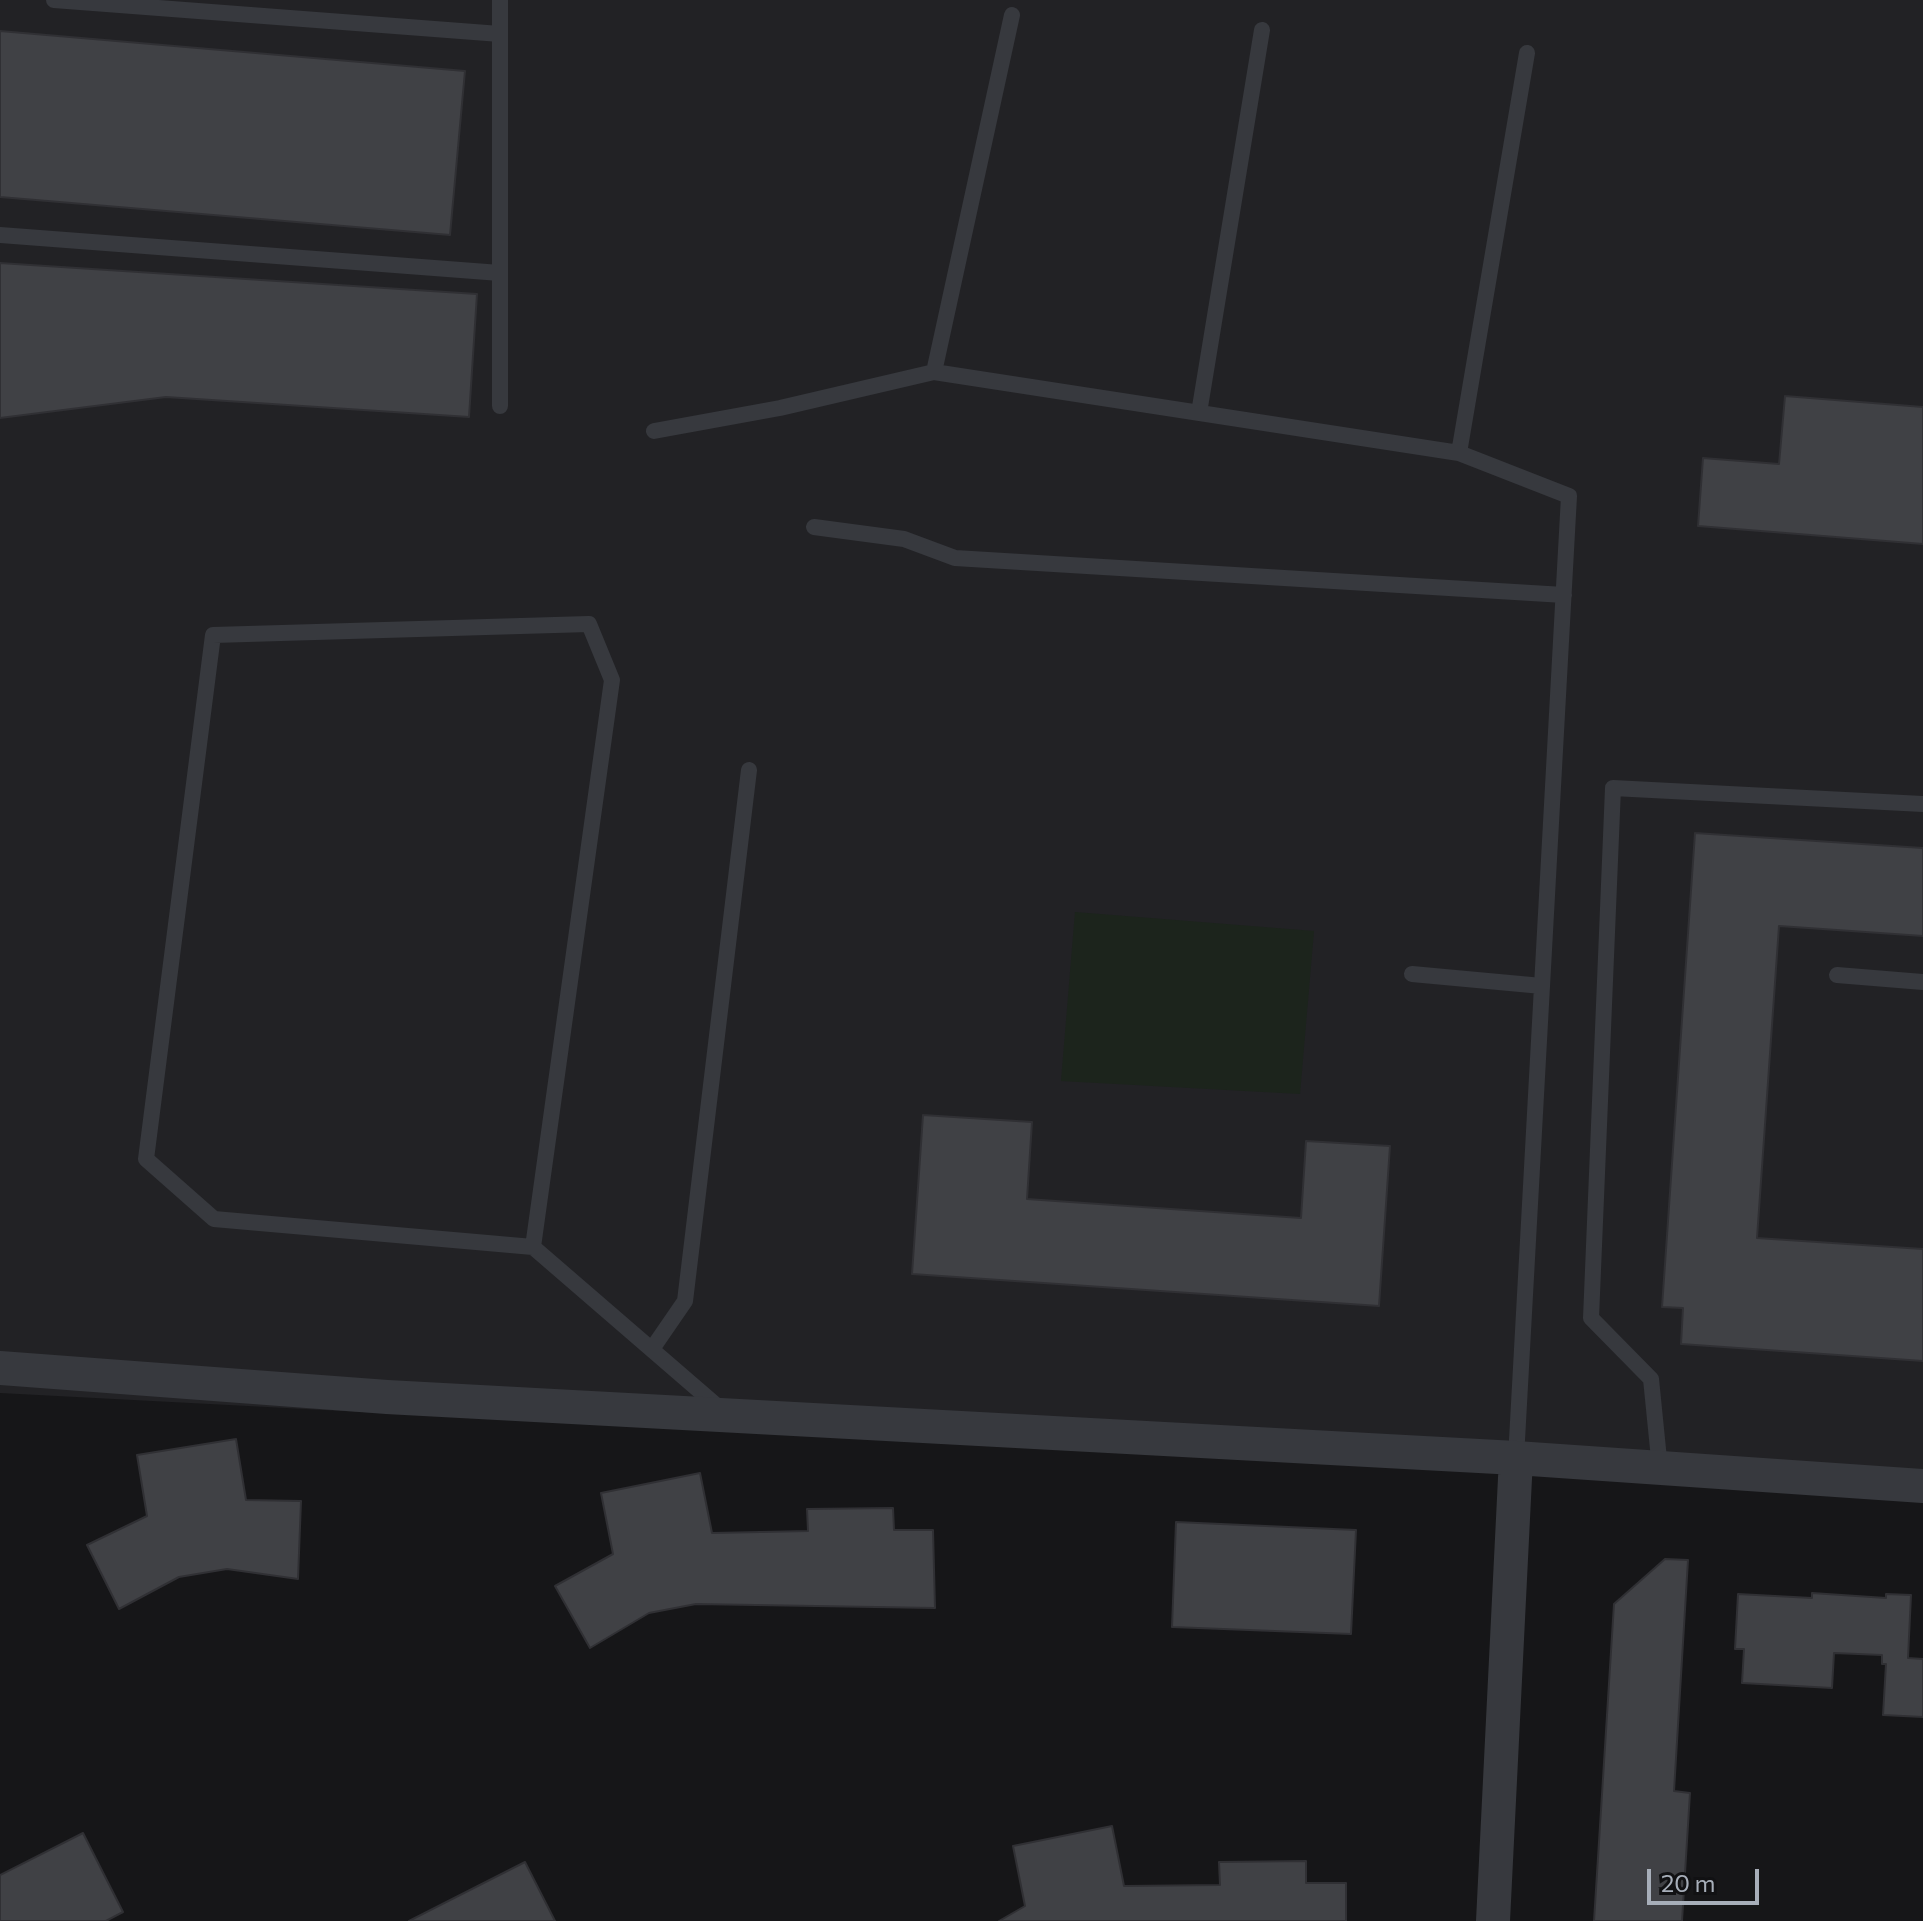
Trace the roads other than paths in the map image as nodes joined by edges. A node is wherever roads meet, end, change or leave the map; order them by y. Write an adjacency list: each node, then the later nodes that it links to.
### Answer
1 (54, 0): 5 (lane)
2 (500, 0): 5 (lane)
3 (1012, 15): 9 (lane)
4 (1262, 30): 11 (lane)
5 (500, 34): 8 (lane)
6 (1527, 53): 13 (lane)
7 (0, 235): 8 (lane)
8 (500, 273): 10 (lane)
9 (934, 372): 11 (lane); 12 (lane)
10 (500, 406)
11 (1199, 413): 13 (lane)
12 (654, 431)
13 (1459, 453): 15 (lane)
14 (814, 527): 15 (lane)
15 (1564, 595): 21 (lane)
16 (749, 770): 23 (lane)
17 (1923, 804): 27 (lane)
18 (1412, 974): 21 (lane)
19 (1837, 975): 20 (lane)
20 (1923, 982)
21 (1542, 986): 26 (lane)
22 (533, 1247): 22 (lane); 23 (lane)
23 (652, 1349): 25 (lane)
24 (0, 1368): 25 (street)
25 (729, 1415): 26 (street)
26 (1516, 1458): 27 (street); 29 (street)
27 (1660, 1469): 28 (street)
28 (1923, 1486)
29 (1493, 1921)

